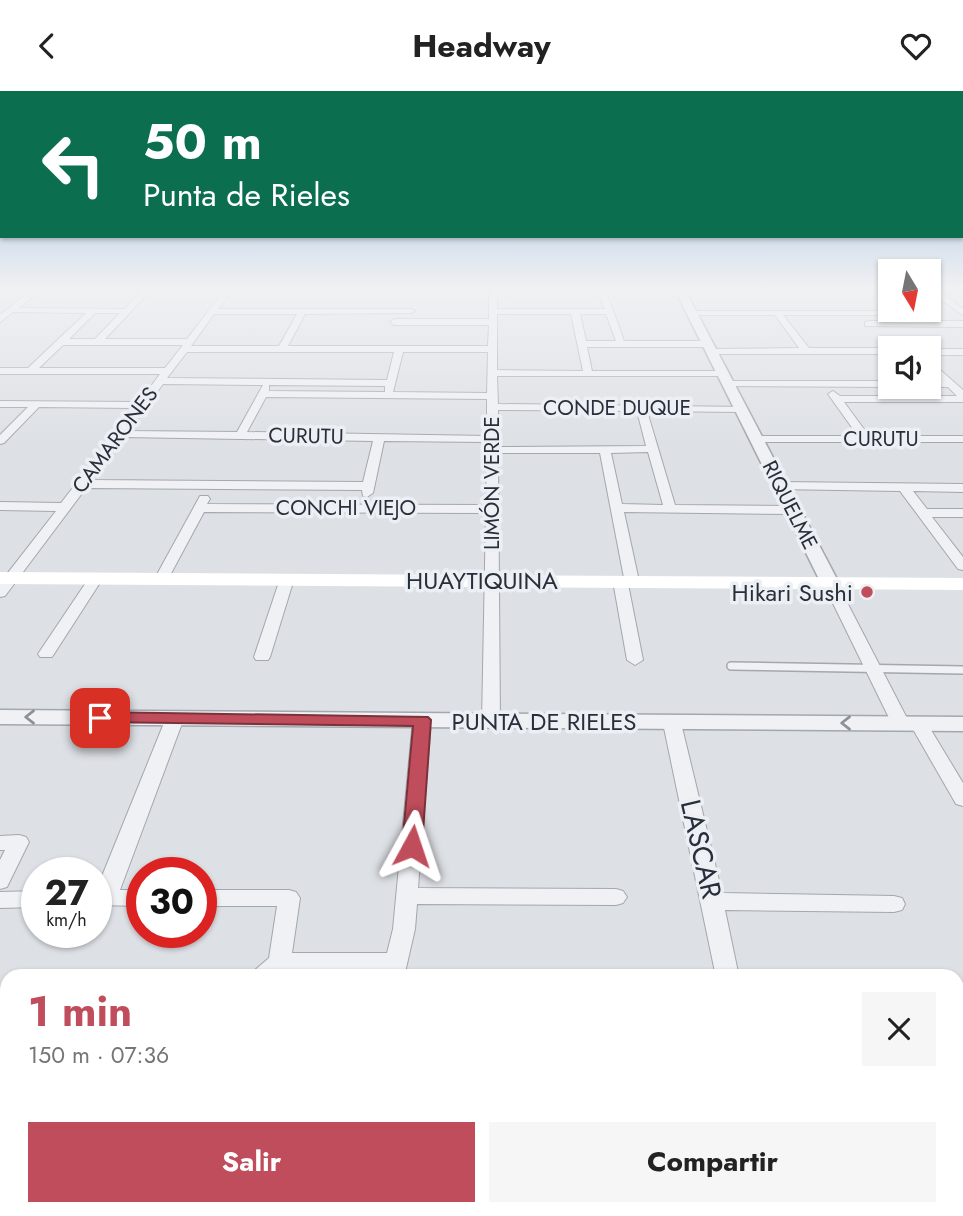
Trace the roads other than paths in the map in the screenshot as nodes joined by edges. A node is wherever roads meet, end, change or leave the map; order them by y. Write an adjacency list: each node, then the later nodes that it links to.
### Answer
1 (190, 340): 12 (street, CAMARONES)
2 (287, 340): 14 (street)
3 (492, 340): 16 (street, LIMÓN VERDE)
4 (581, 340): 10 (street)
5 (620, 340): 11 (street)
6 (706, 340): 13 (street, RIQUELME)
7 (798, 340): 17 (street)
8 (61, 342): 9 (street); 22 (street)
9 (97, 342): 12 (street)
10 (582, 344): 11 (street); 24 (street)
11 (621, 344): 13 (street)
12 (187, 345): 14 (street); 26 (street, CAMARONES)
13 (709, 347): 17 (street); 27 (street, RIQUELME)
14 (282, 349): 15 (street)
15 (399, 349): 16 (street); 29 (street)
16 (492, 349): 23 (street, LIMÓN VERDE)
17 (806, 351): 18 (street)
18 (878, 351)
19 (941, 352): 20 (street)
20 (963, 352)
21 (0, 371): 22 (street)
22 (31, 371): 26 (street)
23 (492, 373): 24 (street, CONDE DUQUE); 38 (street, LIMÓN VERDE)
24 (588, 373): 27 (street, CONDE DUQUE)
25 (941, 374): 33 (street)
26 (164, 376): 28 (street); 41 (street, CAMARONES)
27 (726, 379): 30 (street, CONDE DUQUE); 43 (street, RIQUELME)
28 (269, 381): 29 (street); 34 (street)
29 (391, 383): 35 (street)
30 (825, 384): 31 (street, CONDE DUQUE); 37 (street)
31 (878, 384)
32 (941, 384): 33 (street)
33 (951, 384): 36 (street)
34 (262, 394): 35 (street, CONDE DUQUE); 45 (street)
35 (388, 395): 38 (street, CONDE DUQUE)
36 (963, 398): 37 (street)
37 (838, 399): 48 (street)
38 (492, 402): 42 (street, CONDE DUQUE); 51 (street, LIMÓN VERDE)
39 (0, 404): 40 (street)
40 (36, 405): 41 (street); 50 (street)
41 (142, 405): 44 (street, CAMARONES)
42 (641, 408): 43 (street, CONDE DUQUE); 52 (street)
43 (741, 409): 47 (street, RIQUELME)
44 (120, 434): 45 (street, CURUTU); 54 (street, CAMARONES)
45 (240, 436): 46 (street, CURUTU)
46 (379, 437): 51 (street, CURUTU); 56 (street)
47 (757, 439): 48 (street, CURUTU); 57 (street, RIQUELME)
48 (866, 439): 49 (street, CURUTU)
49 (963, 439)
50 (0, 441)
51 (492, 444): 53 (street, CURUTU); 65 (street, LIMÓN VERDE)
52 (653, 449): 53 (street, CURUTU); 66 (street)
53 (605, 450): 64 (street)
54 (82, 484): 55 (street, CONCHI VIEJO); 61 (street, CAMARONES)
55 (212, 485): 56 (street, CONCHI VIEJO); 62 (street)
56 (369, 486): 63 (street)
57 (780, 486): 58 (street); 67 (street, RIQUELME)
58 (904, 488): 59 (street); 68 (street)
59 (963, 488)
60 (0, 506): 61 (street)
61 (65, 507): 76 (street, CAMARONES)
62 (199, 508): 63 (street, CONCHI VIEJO); 72 (street)
63 (364, 508): 65 (street, CONCHI VIEJO)
64 (617, 508): 66 (street); 75 (street)
65 (492, 509): 74 (street, LIMÓN VERDE)
66 (670, 509): 67 (street)
67 (793, 510): 77 (street, RIQUELME)
68 (923, 513): 69 (street); 70 (street)
69 (963, 513)
70 (963, 566)
71 (96, 578): 72 (main road, HUAYTIQUINA); 76 (main road, HUAYTIQUINA); 79 (street)
72 (162, 579): 73 (main road, HUAYTIQUINA)
73 (287, 579): 74 (main road, HUAYTIQUINA); 80 (street)
74 (492, 581): 75 (main road, HUAYTIQUINA); 88 (street, LIMÓN VERDE)
75 (626, 581): 77 (main road, HUAYTIQUINA); 81 (street)
76 (4, 583)
77 (830, 583): 78 (main road, HUAYTIQUINA); 84 (street, RIQUELME)
78 (963, 584)
79 (46, 655)
80 (262, 657)
81 (635, 660)
82 (731, 666): 84 (lane)
83 (963, 670): 84 (lane)
84 (874, 671): 90 (street, RIQUELME)
85 (0, 717): 86 (street, PUNTA DE RIELES, one-way to 85)
86 (175, 718): 87 (street, PUNTA DE RIELES); 94 (street)
87 (422, 720): 88 (street, PUNTA DE RIELES); 96 (street)
88 (491, 721): 89 (street, PUNTA DE RIELES)
89 (672, 723): 90 (street, PUNTA DE RIELES, one-way to 89); 101 (street, LASCAR)
90 (910, 724): 91 (street, PUNTA DE RIELES); 92 (street, RIQUELME)
91 (963, 725)
92 (963, 799)
93 (10, 843): 95 (street)
94 (112, 871)
95 (0, 881)
96 (407, 896): 97 (street); 104 (street)
97 (616, 897)
98 (217, 898): 103 (street)
99 (21, 899): 100 (street)
100 (0, 900)
101 (713, 901): 102 (street); 105 (street, LASCAR)
102 (894, 904)
103 (272, 969)
104 (394, 969)
105 (726, 969)

